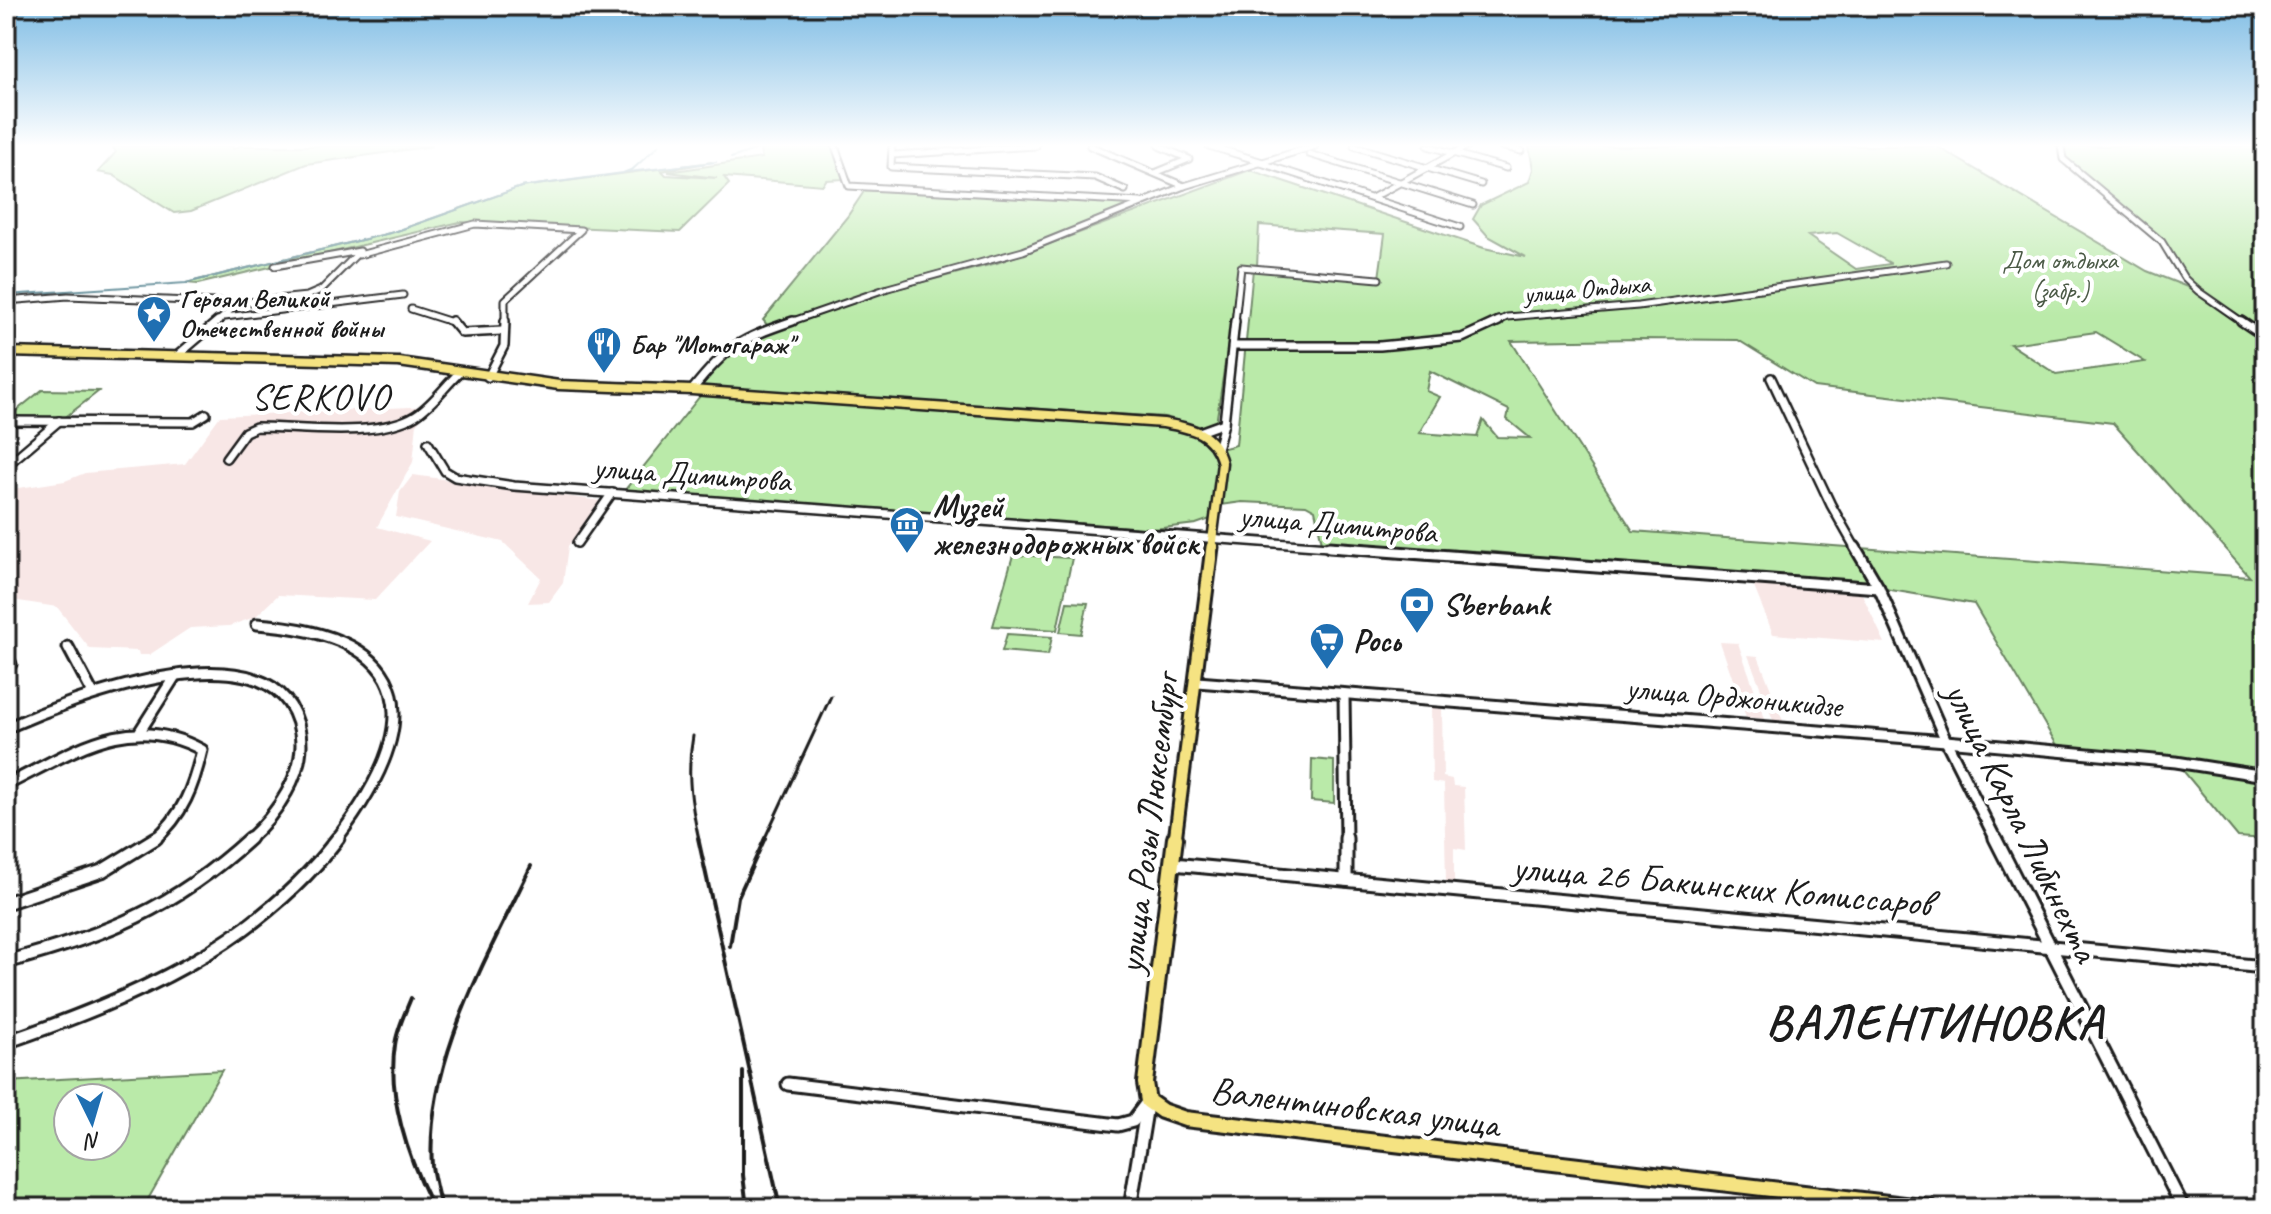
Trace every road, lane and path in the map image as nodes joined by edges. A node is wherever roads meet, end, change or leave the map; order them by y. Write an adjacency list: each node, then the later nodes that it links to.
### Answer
1 (1138, 203): 2 (street)
2 (1144, 203): 25 (street)
3 (1386, 203): 7 (street)
4 (1466, 203): 6 (street)
5 (2116, 203): 18 (street)
6 (1473, 205)
7 (1460, 227)
8 (358, 256): 10 (street); 14 (street); 17 (street)
9 (1946, 263): 19 (street, улица Отдыха)
10 (275, 266)
11 (1379, 279): 19 (street)
12 (403, 295): 16 (street)
13 (6, 301): 14 (street)
14 (239, 303): 16 (street)
15 (411, 309): 17 (street)
16 (225, 317): 21 (street)
17 (502, 331): 23 (street)
18 (2265, 337)
19 (1234, 346): 29 (street)
20 (6, 352): 21 (main road)
21 (178, 355): 22 (main road)
22 (460, 372): 23 (main road); 33 (street)
23 (488, 377): 25 (main road)
24 (1771, 378): 38 (street, улица Карла Либкнехта)
25 (692, 390): 30 (main road)
26 (206, 414): 28 (street)
27 (6, 421): 28 (street)
28 (59, 421): 34 (street)
29 (1224, 423): 30 (street); 32 (street)
30 (1202, 431): 32 (main road)
31 (428, 443): 35 (street, улица Димитрова)
32 (1218, 446): 36 (main road, улица Розы Люксембург)
33 (226, 458)
34 (6, 466)
35 (612, 493): 36 (street, улица Димитрова); 37 (street)
36 (1214, 535): 38 (street, улица Димитрова); 44 (main road, улица Розы Люксембург)
37 (577, 543)
38 (1879, 588): 49 (street, улица Карла Либкнехта)
39 (257, 624): 58 (street)
40 (68, 647): 45 (street)
41 (6, 654): 42 (street)
42 (11, 664)
43 (175, 676): 45 (street); 48 (street); 56 (street)
44 (1197, 682): 46 (street, улица Орджоникидзе); 52 (main road, улица Розы Люксембург)
45 (92, 692): 47 (street)
46 (1344, 694): 49 (street, улица Орджоникидзе); 53 (street)
47 (6, 728)
48 (140, 731): 51 (street); 54 (street)
49 (1946, 741): 50 (street, улица Орджоникидзе); 55 (street, улица Карла Либкнехта)
50 (2265, 776)
51 (6, 785)
52 (1173, 864): 53 (street, улица 26 Бакинских Комиссаров); 60 (main road, улица Розы Люксембург)
53 (1346, 880): 55 (street, улица 26 Бакинских Комиссаров)
54 (6, 903)
55 (2049, 946): 57 (street, улица 26 Бакинских Комиссаров); 63 (street, улица Карла Либкнехта)
56 (6, 962)
57 (2265, 967)
58 (6, 1042)
59 (788, 1084): 60 (street)
60 (1148, 1101): 61 (street, улица Розы Люксембург); 62 (main road, Валентиновская улица)
61 (1130, 1208)
62 (1930, 1208)
63 (2183, 1208)

